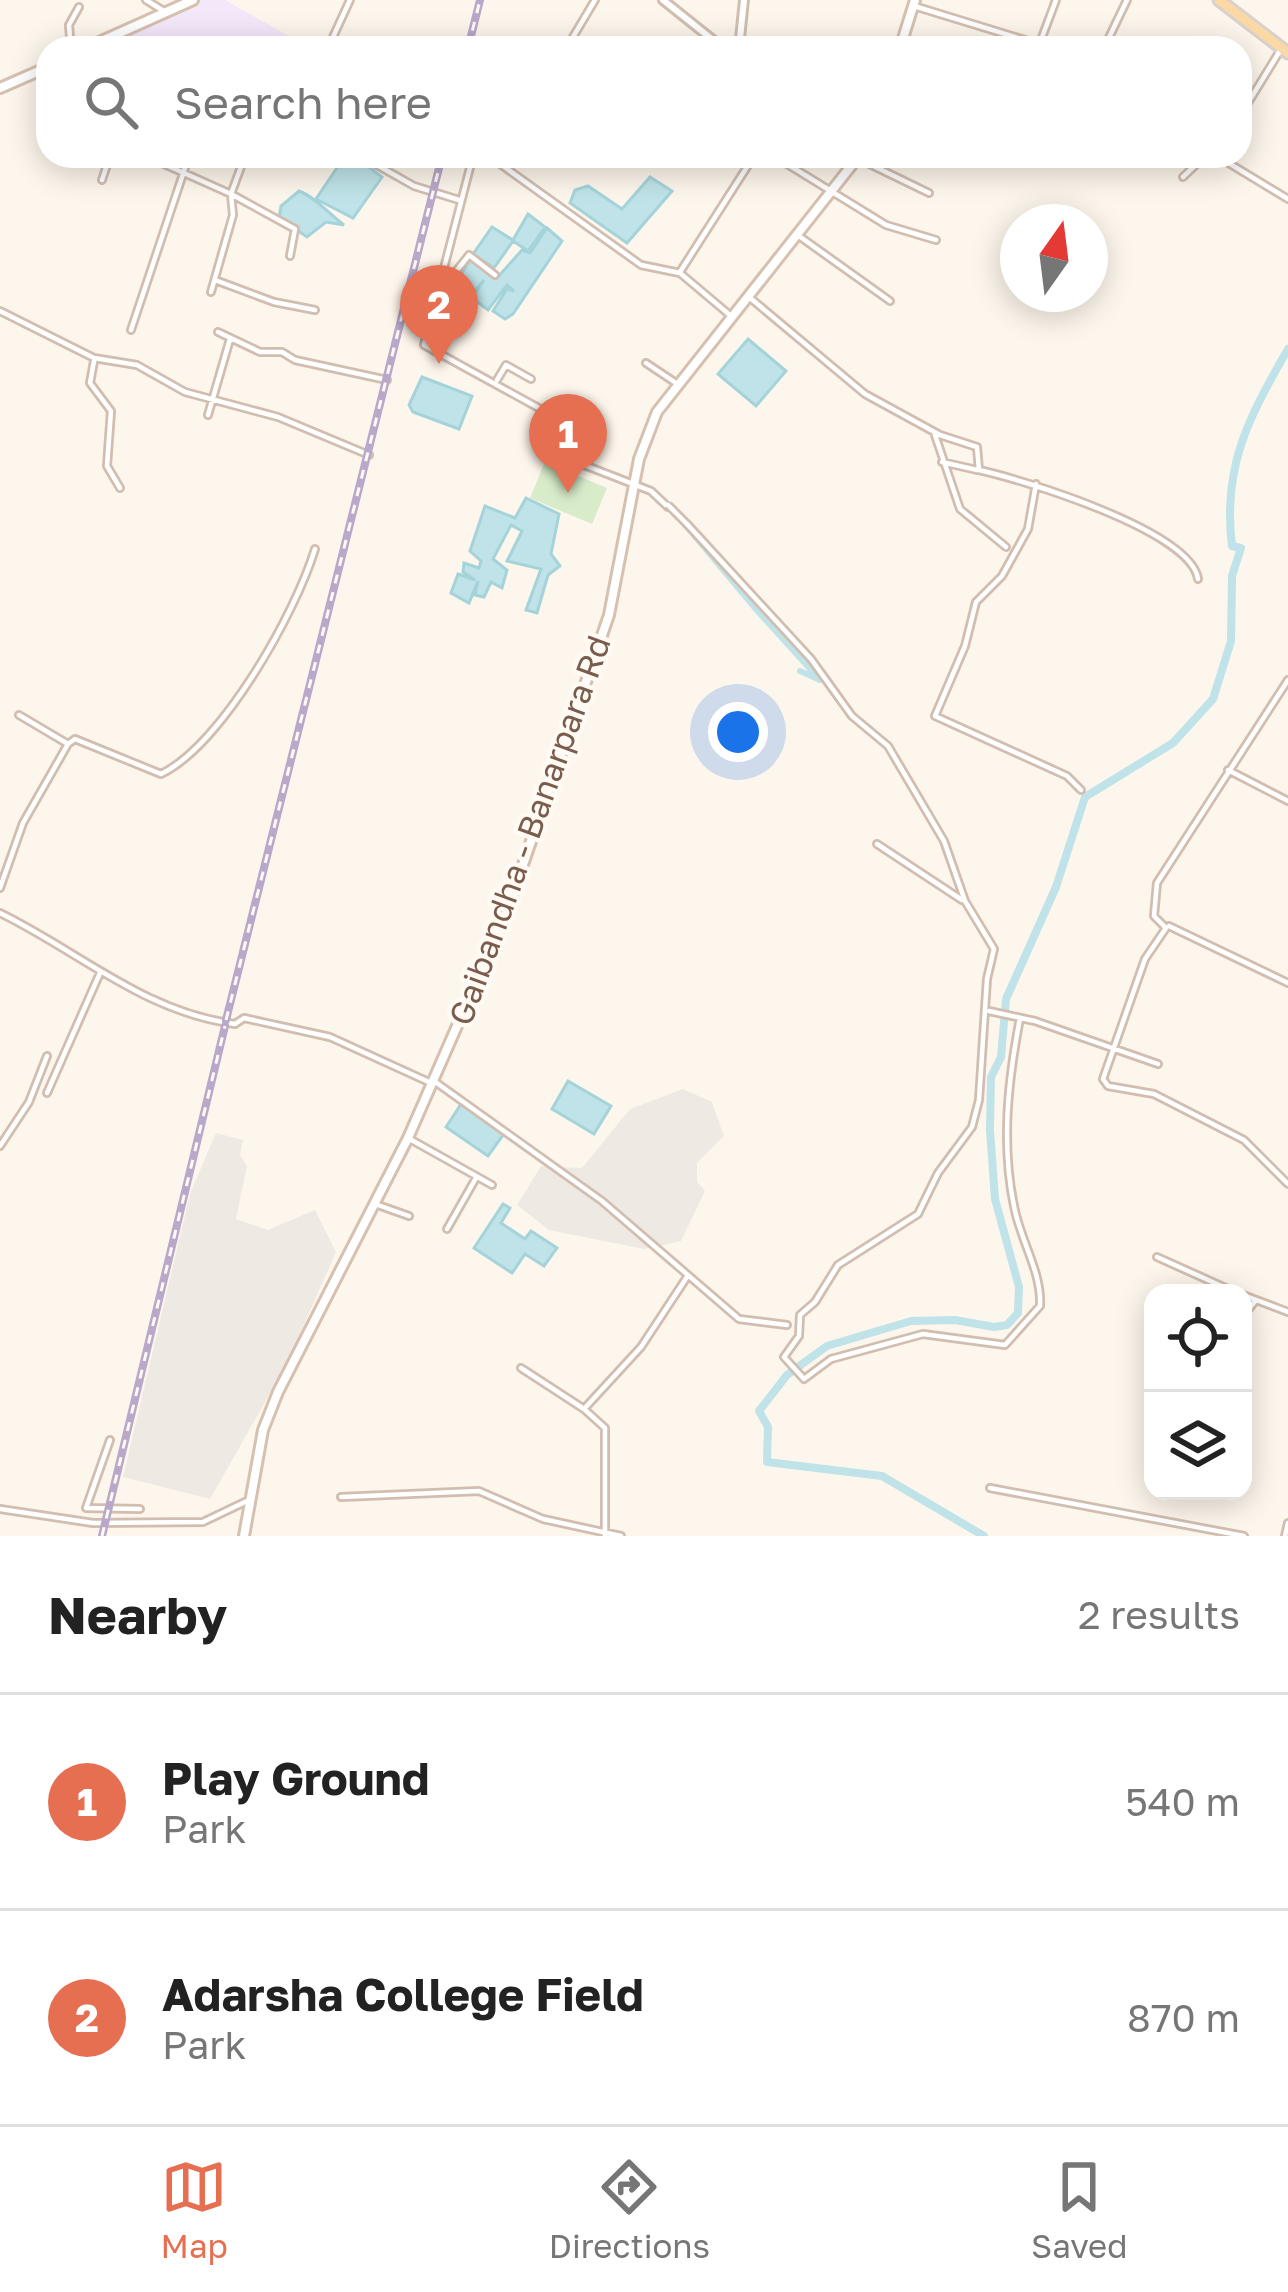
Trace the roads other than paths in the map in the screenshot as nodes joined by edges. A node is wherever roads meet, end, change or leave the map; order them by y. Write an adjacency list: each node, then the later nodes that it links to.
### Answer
1 (146, 0): 12 (street)
2 (193, 0): 12 (main road)
3 (350, 0): 15 (street)
4 (595, 0): 16 (street)
5 (663, 0): 17 (street)
6 (744, 0): 18 (street)
7 (1056, 0): 21 (street)
8 (1126, 0): 22 (street)
9 (1219, 0): 23 (main road)
10 (915, 3): 19 (main road); 20 (street)
11 (79, 7): 13 (street)
12 (167, 13): 14 (main road)
13 (70, 36)
14 (114, 36)
15 (334, 36)
16 (574, 36)
17 (708, 36)
18 (740, 36)
19 (904, 36)
20 (1009, 36)
21 (1042, 36)
22 (1110, 36)
23 (1284, 51): 26 (street)
24 (35, 73): 25 (main road)
25 (0, 88)
26 (1252, 98)
27 (106, 168): 42 (street)
28 (175, 168): 40 (street)
29 (186, 168): 40 (street)
30 (238, 168): 45 (street)
31 (382, 168): 47 (street)
32 (470, 168): 47 (street)
33 (506, 168): 52 (street)
34 (746, 168): 52 (street)
35 (795, 168): 43 (street)
36 (851, 168): 43 (main road, Gaibandha - Banarpara Rd)
37 (880, 168): 44 (street)
38 (1193, 168): 41 (street)
39 (1237, 168): 46 (street)
40 (185, 172): 45 (street); 51 (street)
41 (1184, 177)
42 (102, 180)
43 (836, 191): 48 (main road, Gaibandha - Banarpara Rd); 49 (street)
44 (929, 193)
45 (231, 194): 50 (street); 56 (street)
46 (1288, 199)
47 (461, 200): 53 (street)
48 (800, 236): 58 (main road, Gaibandha - Banarpara Rd); 59 (street)
49 (936, 240)
50 (290, 256)
51 (150, 273): 55 (street); 63 (street)
52 (680, 273): 62 (street)
53 (442, 274): 54 (street); 70 (street)
54 (495, 274)
55 (161, 275)
56 (215, 280): 57 (street); 61 (street)
57 (211, 292)
58 (749, 297): 62 (main road, Gaibandha - Banarpara Rd); 75 (street)
59 (890, 301)
60 (0, 310): 66 (street)
61 (316, 310)
62 (734, 317): 71 (main road, Gaibandha - Banarpara Rd)
63 (131, 330)
64 (218, 332): 65 (street)
65 (230, 339): 69 (street); 72 (street)
66 (94, 358): 72 (street); 82 (street)
67 (646, 363): 71 (street)
68 (531, 379): 70 (street)
69 (387, 380)
70 (496, 380): 74 (street)
71 (679, 385): 81 (main road, Gaibandha - Banarpara Rd)
72 (212, 399): 73 (street); 77 (street)
73 (208, 415)
74 (557, 418)
75 (934, 431): 78 (street); 79 (street)
76 (538, 447): 81 (street)
77 (369, 455)
78 (942, 462): 79 (street); 84 (street)
79 (979, 470): 80 (street)
80 (1036, 484): 86 (street); 91 (street)
81 (634, 485): 83 (street); 95 (street, bridge); 105 (main road, Gaibandha - Banarpara Rd)
82 (119, 488)
83 (677, 514)
84 (1006, 547)
85 (315, 549): 89 (street)
86 (1198, 578)
87 (1288, 680): 90 (street)
88 (19, 715): 89 (street)
89 (68, 744): 94 (street)
90 (1228, 770): 92 (street); 97 (street)
91 (1081, 790)
92 (1288, 801)
93 (877, 844): 95 (street)
94 (0, 888)
95 (964, 902): 100 (street)
96 (0, 913): 98 (street)
97 (1166, 925): 99 (street); 102 (street)
98 (100, 973): 105 (street); 106 (street)
99 (1288, 983)
100 (989, 1011): 101 (street); 101 (street)
101 (1017, 1017): 102 (street)
102 (1114, 1046): 104 (street); 110 (street)
103 (47, 1057): 108 (street)
104 (1158, 1064)
105 (434, 1083): 107 (main road, Gaibandha - Banarpara Rd); 116 (street)
106 (47, 1093)
107 (408, 1138): 109 (street); 112 (main road, Gaibandha - Banarpara Rd)
108 (0, 1146)
109 (476, 1178): 111 (street); 114 (street)
110 (1288, 1184)
111 (492, 1185)
112 (374, 1204): 113 (street); 128 (main road, Gaibandha - Banarpara Rd)
113 (409, 1216)
114 (447, 1229)
115 (1157, 1257): 117 (street)
116 (687, 1277): 122 (street); 124 (street)
117 (1218, 1284)
118 (1252, 1298): 119 (street)
119 (1256, 1300): 120 (street); 121 (street)
120 (1252, 1305)
121 (1288, 1312)
122 (787, 1325)
123 (520, 1368): 124 (street)
124 (584, 1409): 132 (street)
125 (110, 1440): 130 (street)
126 (991, 1489): 135 (street)
127 (341, 1497): 132 (street)
128 (247, 1501): 129 (street); 133 (main road, Gaibandha - Banarpara Rd)
129 (0, 1509)
130 (140, 1509)
131 (1288, 1522): 136 (street)
132 (604, 1534): 134 (street)
133 (244, 1536)
134 (621, 1536)
135 (1244, 1536)
136 (1286, 1536)

